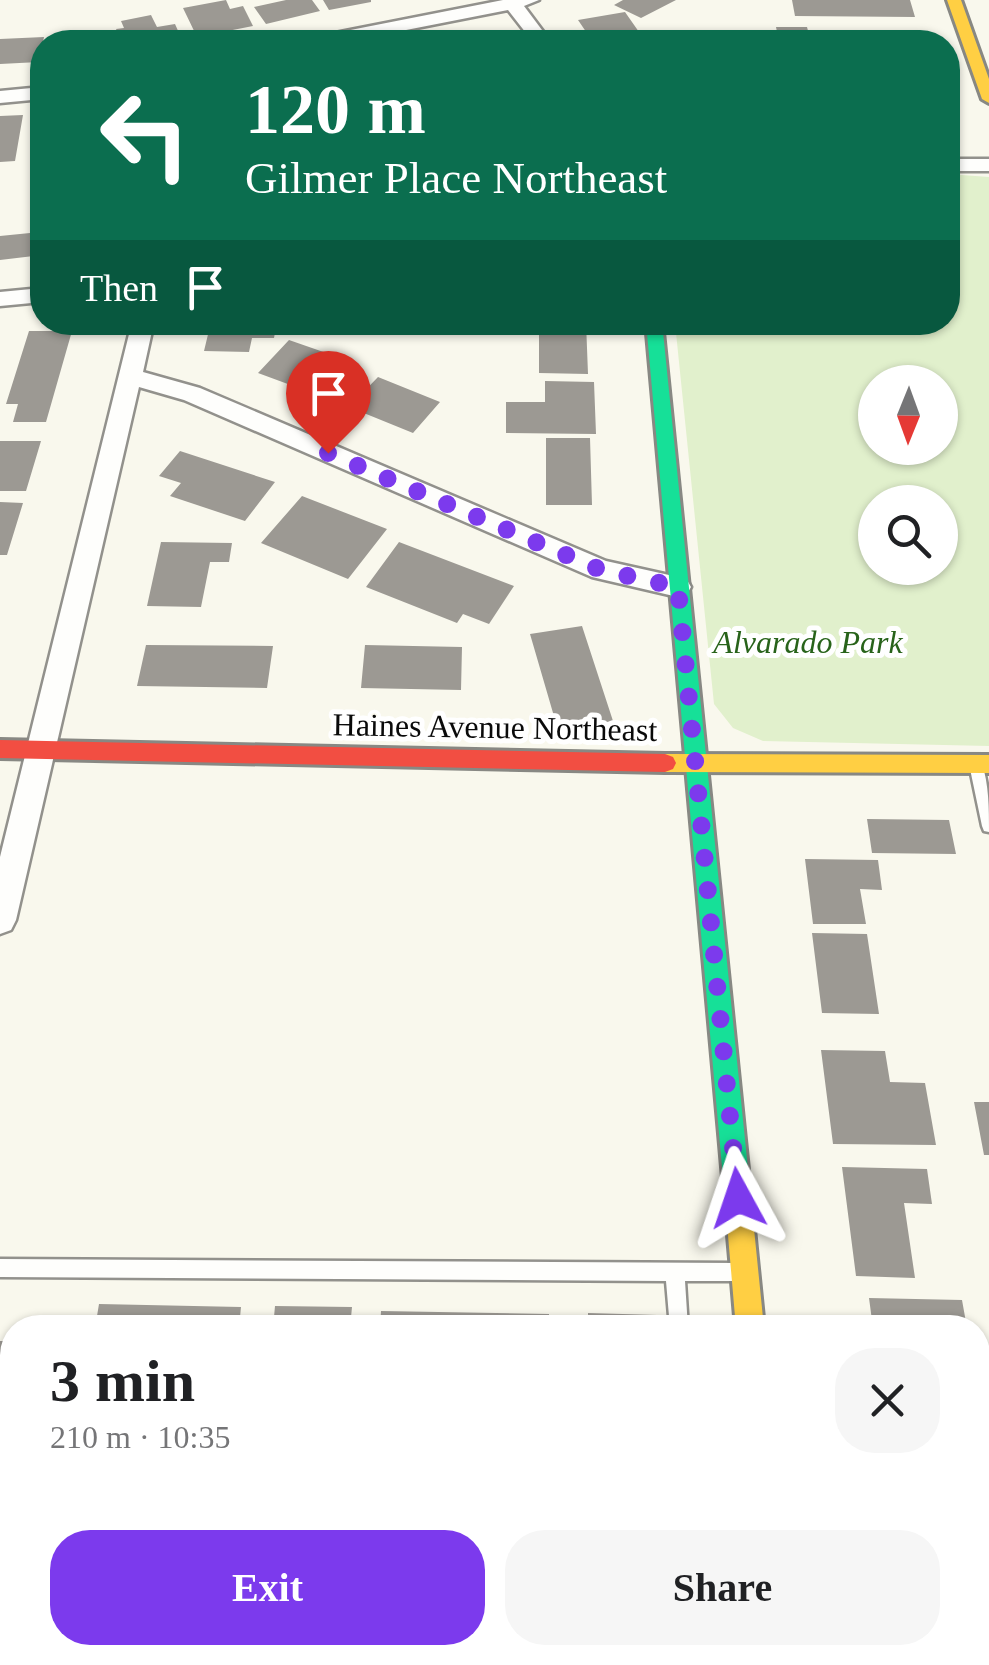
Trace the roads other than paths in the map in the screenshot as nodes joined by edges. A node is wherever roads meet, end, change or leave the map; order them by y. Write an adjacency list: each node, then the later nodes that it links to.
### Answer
1 (954, 0): 7 (street)
2 (522, 2): 3 (street); 4 (street)
3 (381, 30)
4 (536, 30)
5 (30, 94): 6 (street)
6 (0, 97)
7 (989, 99)
8 (960, 165): 9 (street)
9 (989, 165)
10 (30, 296): 11 (street)
11 (0, 299)
12 (140, 335): 14 (street)
13 (655, 335): 15 (street)
14 (129, 376): 15 (street); 17 (street)
15 (678, 587): 18 (street)
16 (0, 749): 17 (street, Haines Avenue Northeast)
17 (40, 750): 18 (street, Haines Avenue Northeast); 21 (street)
18 (697, 764): 19 (street, Haines Avenue Northeast); 24 (street)
19 (982, 764): 20 (lane)
20 (989, 826)
21 (0, 920)
22 (0, 1268): 23 (lane)
23 (675, 1272): 24 (lane); 25 (lane)
24 (744, 1272): 26 (street)
25 (678, 1315)
26 (749, 1315)

